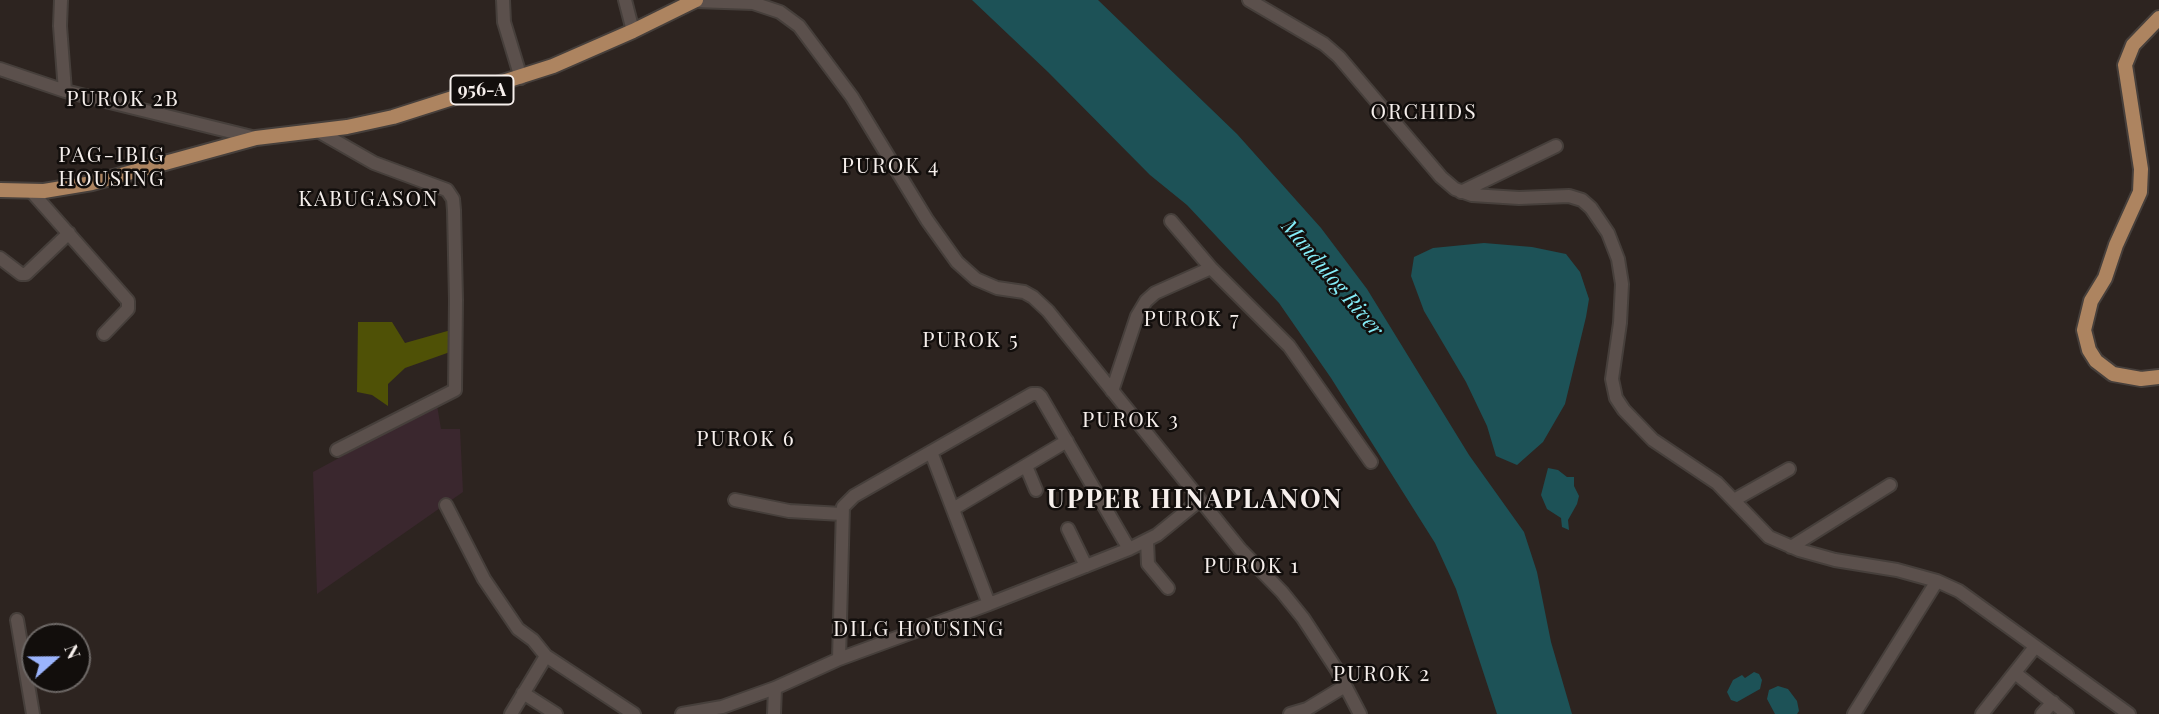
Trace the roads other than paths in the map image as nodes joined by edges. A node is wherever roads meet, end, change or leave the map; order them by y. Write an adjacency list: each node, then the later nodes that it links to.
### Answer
1 (61, 0): 10 (street)
2 (503, 0): 9 (street)
3 (625, 0): 7 (street)
4 (696, 0): 7 (main road, 956-A); 23 (street)
5 (1249, 0): 16 (street)
6 (2159, 18): 22 (main road)
7 (633, 32): 9 (main road, 956-A)
8 (0, 69): 10 (street, 956-A)
9 (521, 78): 11 (main road, 956-A)
10 (65, 90): 12 (street, 956-A)
11 (318, 131): 12 (main road, 956-A); 25 (street)
12 (256, 138): 15 (main road, 956-A)
13 (1556, 146): 16 (street)
14 (0, 190): 15 (main road, 956-A)
15 (31, 191): 18 (street)
16 (1461, 192): 34 (street)
17 (1171, 221): 20 (street)
18 (69, 233): 19 (street); 21 (street)
19 (0, 258)
20 (1211, 268): 23 (street); 27 (street)
21 (104, 334)
22 (2159, 377)
23 (1112, 391): 33 (street)
24 (1067, 441): 26 (street); 28 (street); 41 (street)
25 (337, 450)
26 (931, 452): 36 (street); 37 (street)
27 (1371, 462)
28 (1026, 466): 31 (street); 36 (street)
29 (1789, 469): 34 (street)
30 (1890, 485): 40 (street)
31 (1036, 490)
32 (735, 500): 37 (street)
33 (1200, 500): 39 (street); 51 (street)
34 (1734, 500): 40 (street)
35 (446, 505): 48 (street)
36 (953, 509): 45 (street)
37 (842, 514): 49 (street)
38 (1068, 529): 42 (street)
39 (1147, 541): 41 (street); 44 (street)
40 (1791, 547): 43 (street)
41 (1129, 549): 42 (street)
42 (1086, 566): 45 (street)
43 (1937, 581): 47 (street); 65 (street)
44 (1168, 588)
45 (989, 604): 49 (street)
46 (17, 620): 56 (street)
47 (2035, 647): 50 (street); 69 (street)
48 (546, 656): 53 (street); 59 (street)
49 (839, 659): 52 (street)
50 (2015, 673): 54 (street); 66 (street)
51 (1345, 686): 63 (street); 64 (street)
52 (775, 688): 55 (street); 61 (street)
53 (523, 693): 57 (street); 58 (street)
54 (2053, 702): 67 (street); 68 (street)
55 (722, 710): 60 (street)
56 (33, 714)
57 (511, 714)
58 (556, 714)
59 (634, 714)
60 (682, 714)
61 (774, 714): 62 (street)
62 (782, 714)
63 (1290, 714)
64 (1360, 714)
65 (1854, 714)
66 (1982, 714)
67 (2042, 714)
68 (2067, 714)
69 (2129, 714)

